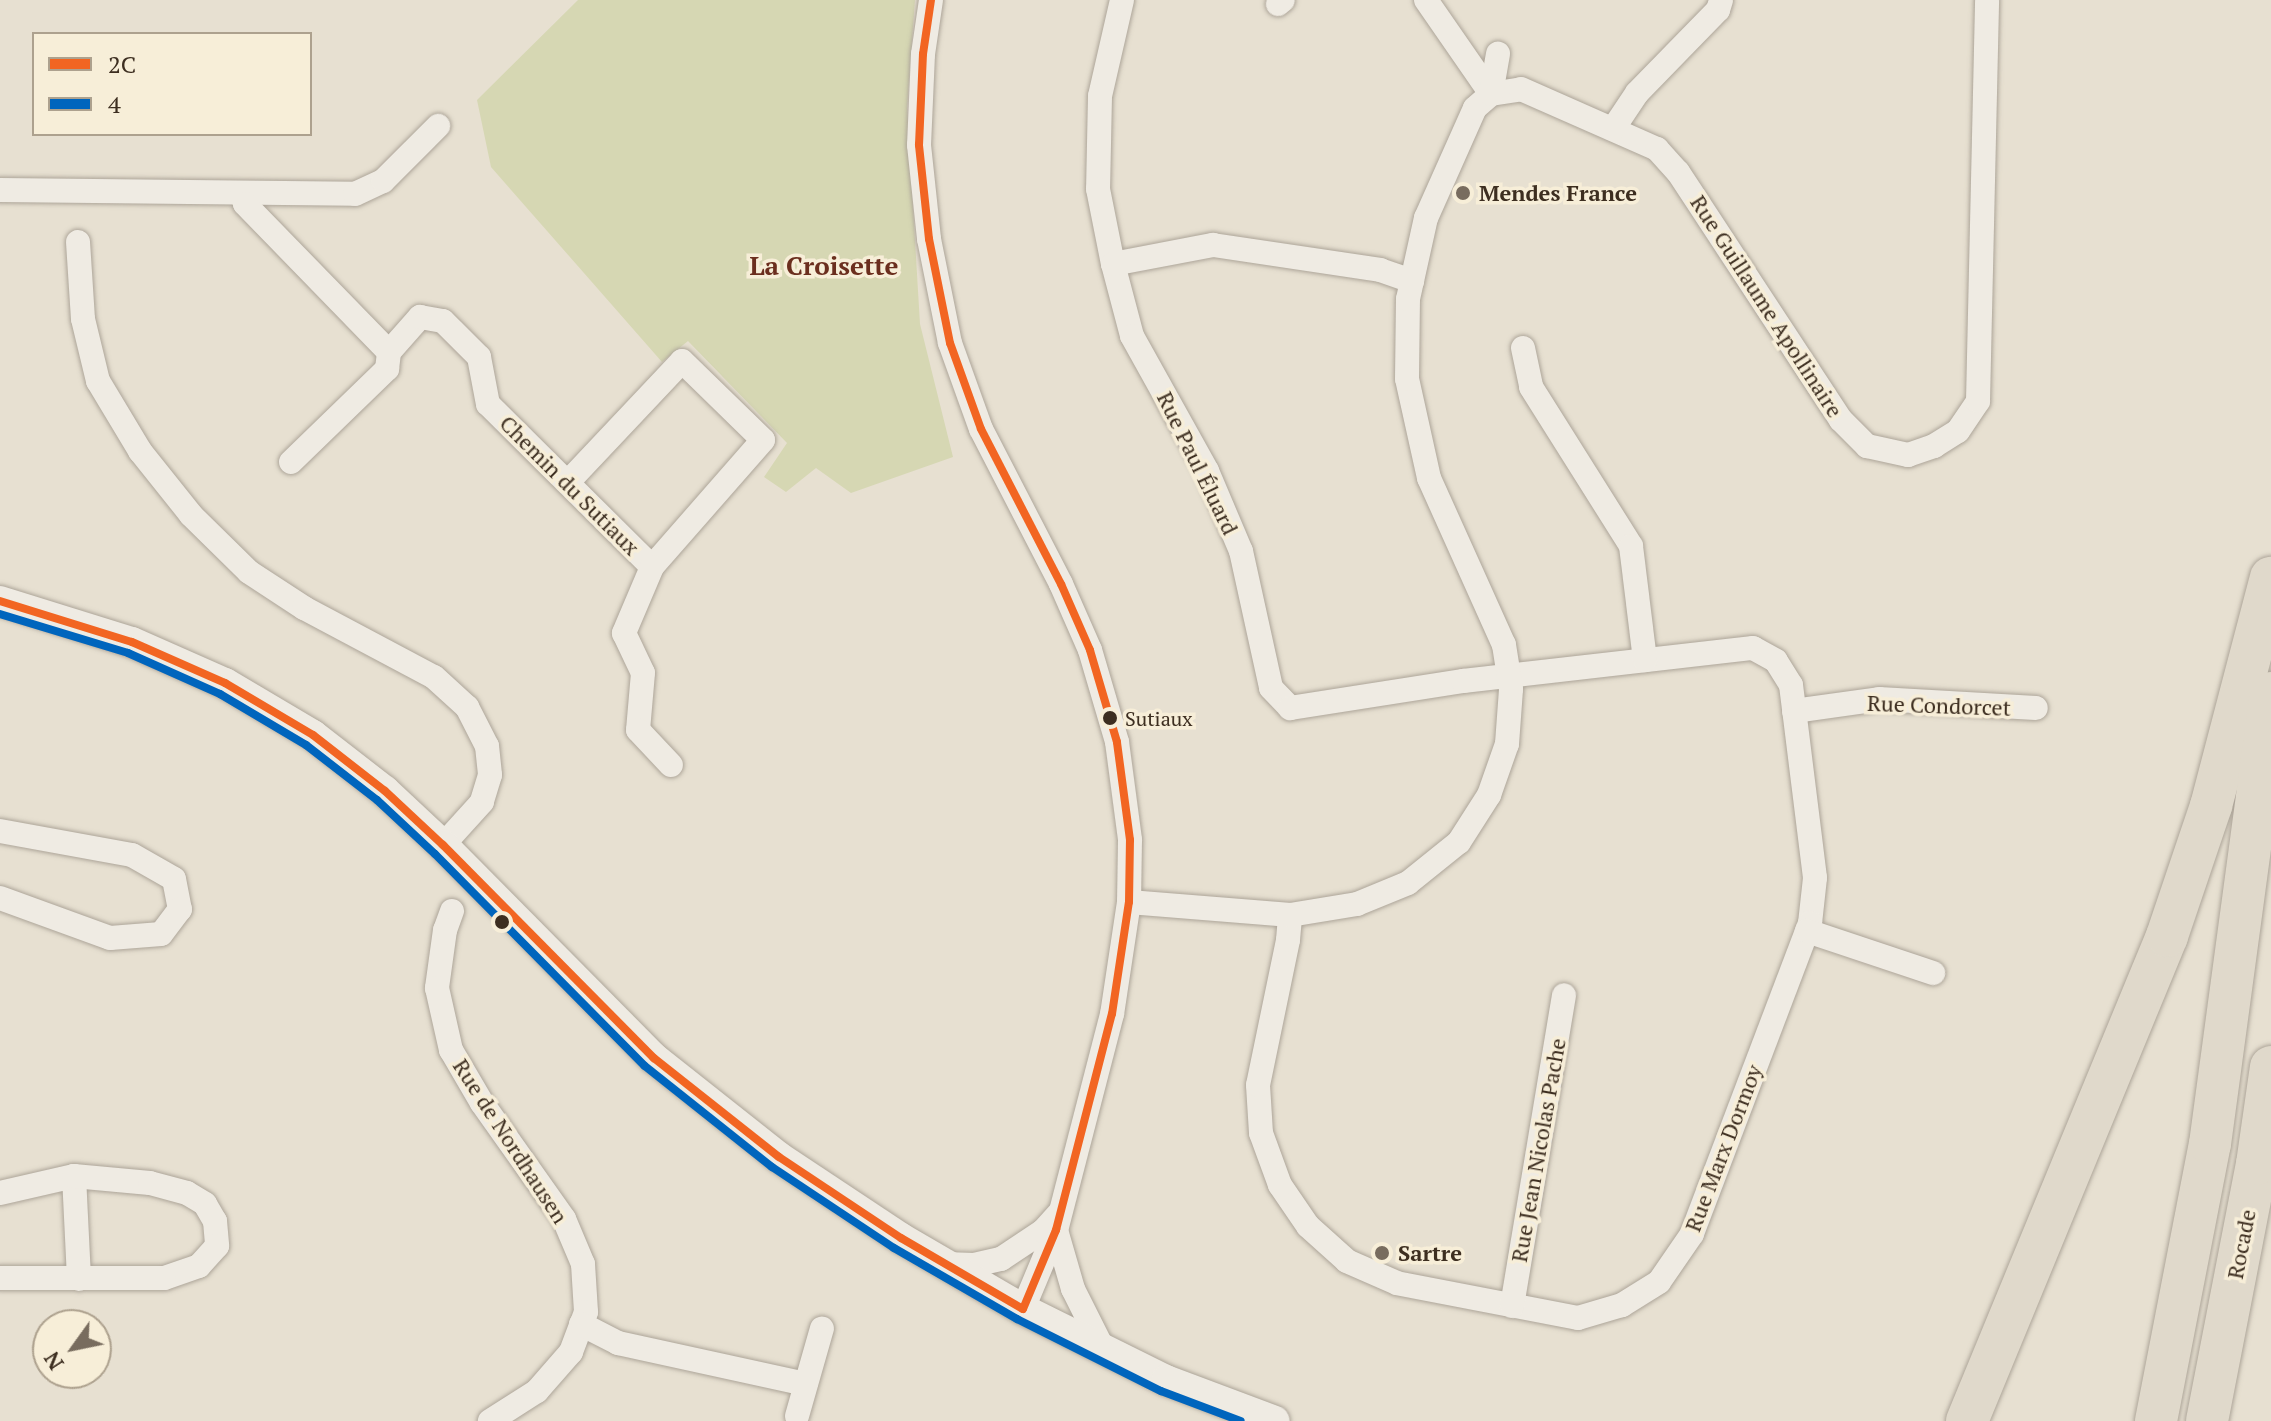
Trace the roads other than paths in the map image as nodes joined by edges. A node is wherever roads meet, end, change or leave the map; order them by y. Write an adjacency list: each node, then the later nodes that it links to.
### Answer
1 (931, 0): 31 (street)
2 (1122, 0): 13 (street, Rue Paul Éluard)
3 (1426, 0): 7 (street)
4 (1721, 0): 9 (street)
5 (1987, 0): 9 (street, Rue Guillaume Apollinaire)
6 (1498, 54): 7 (street)
7 (1491, 94): 9 (street, Rue Guillaume Apollinaire); 14 (street)
8 (438, 126): 11 (street)
9 (1613, 129)
10 (0, 190): 11 (street)
11 (242, 194): 16 (street)
12 (78, 242): 29 (street)
13 (1113, 264): 14 (street); 23 (street, Rue Paul Éluard)
14 (1412, 281): 23 (street)
15 (1523, 348): 22 (street)
16 (389, 352): 17 (street); 18 (street, Chemin du Sutiaux)
17 (291, 462)
18 (568, 482): 19 (street, Chemin du Sutiaux); 19 (street)
19 (652, 567): 27 (street)
20 (2271, 578): 53 (highway)
21 (0, 601): 29 (street)
22 (1645, 660): 23 (street, Rue Marx Dormoy); 26 (street, Rue Marx Dormoy)
23 (1509, 677): 33 (street)
24 (2271, 693): 54 (highway)
25 (2036, 708): 26 (street, Rue Condorcet)
26 (1794, 711): 34 (street, Rue Marx Dormoy)
27 (671, 765)
28 (0, 831): 30 (street)
29 (443, 845): 41 (street)
30 (0, 898)
31 (1129, 902): 33 (street); 40 (street)
32 (452, 911): 46 (street, Rue de Nordhausen)
33 (1290, 915): 44 (street, Rue Marx Dormoy)
34 (1807, 931): 35 (street); 44 (street, Rue Marx Dormoy)
35 (1933, 973)
36 (1564, 995): 44 (street, Rue Jean Nicolas Pache)
37 (2271, 1067): 55 (highway, Rocade)
38 (74, 1176): 39 (street); 43 (street); 43 (street)
39 (0, 1193)
40 (1058, 1221): 41 (street); 45 (street); 48 (street)
41 (945, 1264): 45 (street)
42 (0, 1278): 43 (street)
43 (79, 1279)
44 (1512, 1306)
45 (1023, 1309): 48 (street)
46 (581, 1324): 49 (street); 51 (street, Rue de Nordhausen)
47 (822, 1328): 49 (street)
48 (1103, 1349): 52 (street)
49 (806, 1384): 50 (street)
50 (797, 1416)
51 (490, 1421)
52 (1275, 1421)
53 (1967, 1421)
54 (2156, 1421)
55 (2207, 1421)

